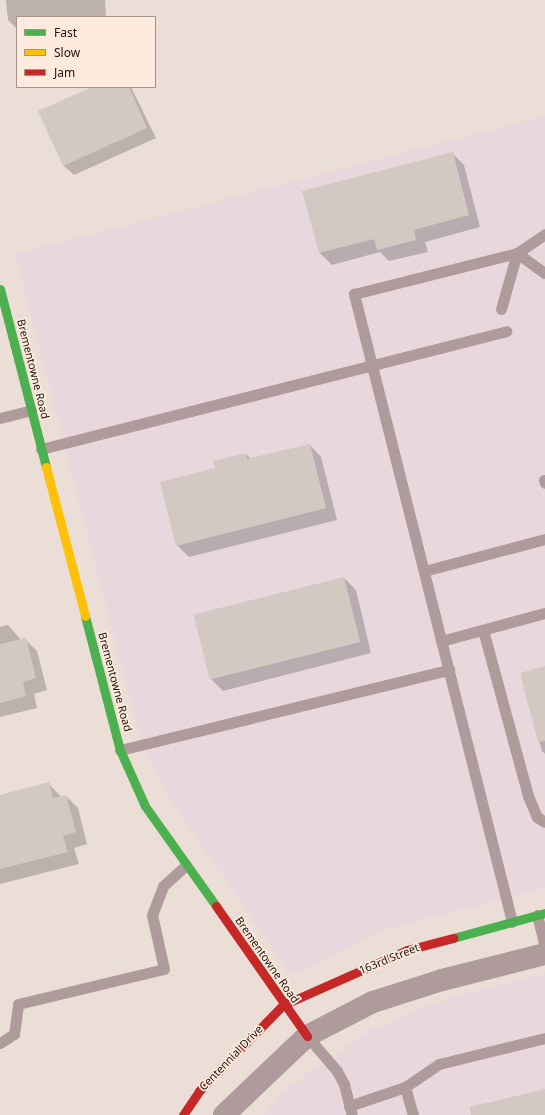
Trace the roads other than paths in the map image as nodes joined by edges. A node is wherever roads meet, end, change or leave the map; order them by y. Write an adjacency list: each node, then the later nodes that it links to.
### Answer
1 (545, 234): 2 (lane)
2 (517, 253): 3 (lane); 5 (lane); 7 (lane)
3 (545, 273)
4 (0, 289): 8 (street, Brementowne Road)
5 (501, 309)
6 (506, 331): 7 (lane)
7 (371, 365): 10 (lane); 12 (lane)
8 (31, 410): 9 (lane); 10 (street, Brementowne Road)
9 (0, 418)
10 (41, 449): 17 (street, Brementowne Road)
11 (545, 540): 12 (lane)
12 (424, 571): 15 (lane)
13 (545, 614): 14 (lane)
14 (483, 630): 15 (lane); 18 (lane)
15 (441, 641): 16 (lane)
16 (448, 670): 17 (lane); 21 (lane)
17 (120, 750): 19 (street, Brementowne Road)
18 (545, 822)
19 (186, 865): 24 (street, Brementowne Road); 27 (lane)
20 (541, 914): 21 (street, 163rd Street); 22 (lane)
21 (512, 922): 24 (street, 163rd Street)
22 (545, 947)
23 (545, 954): 25 (street)
24 (283, 1005): 25 (street, Brementowne Road); 30 (street, Centennial Drive)
25 (306, 1036): 29 (lane); 31 (street)
26 (545, 1038): 28 (lane)
27 (0, 1044)
28 (405, 1087): 29 (lane); 32 (lane)
29 (350, 1110)
30 (183, 1115)
31 (224, 1115)
32 (413, 1115)

